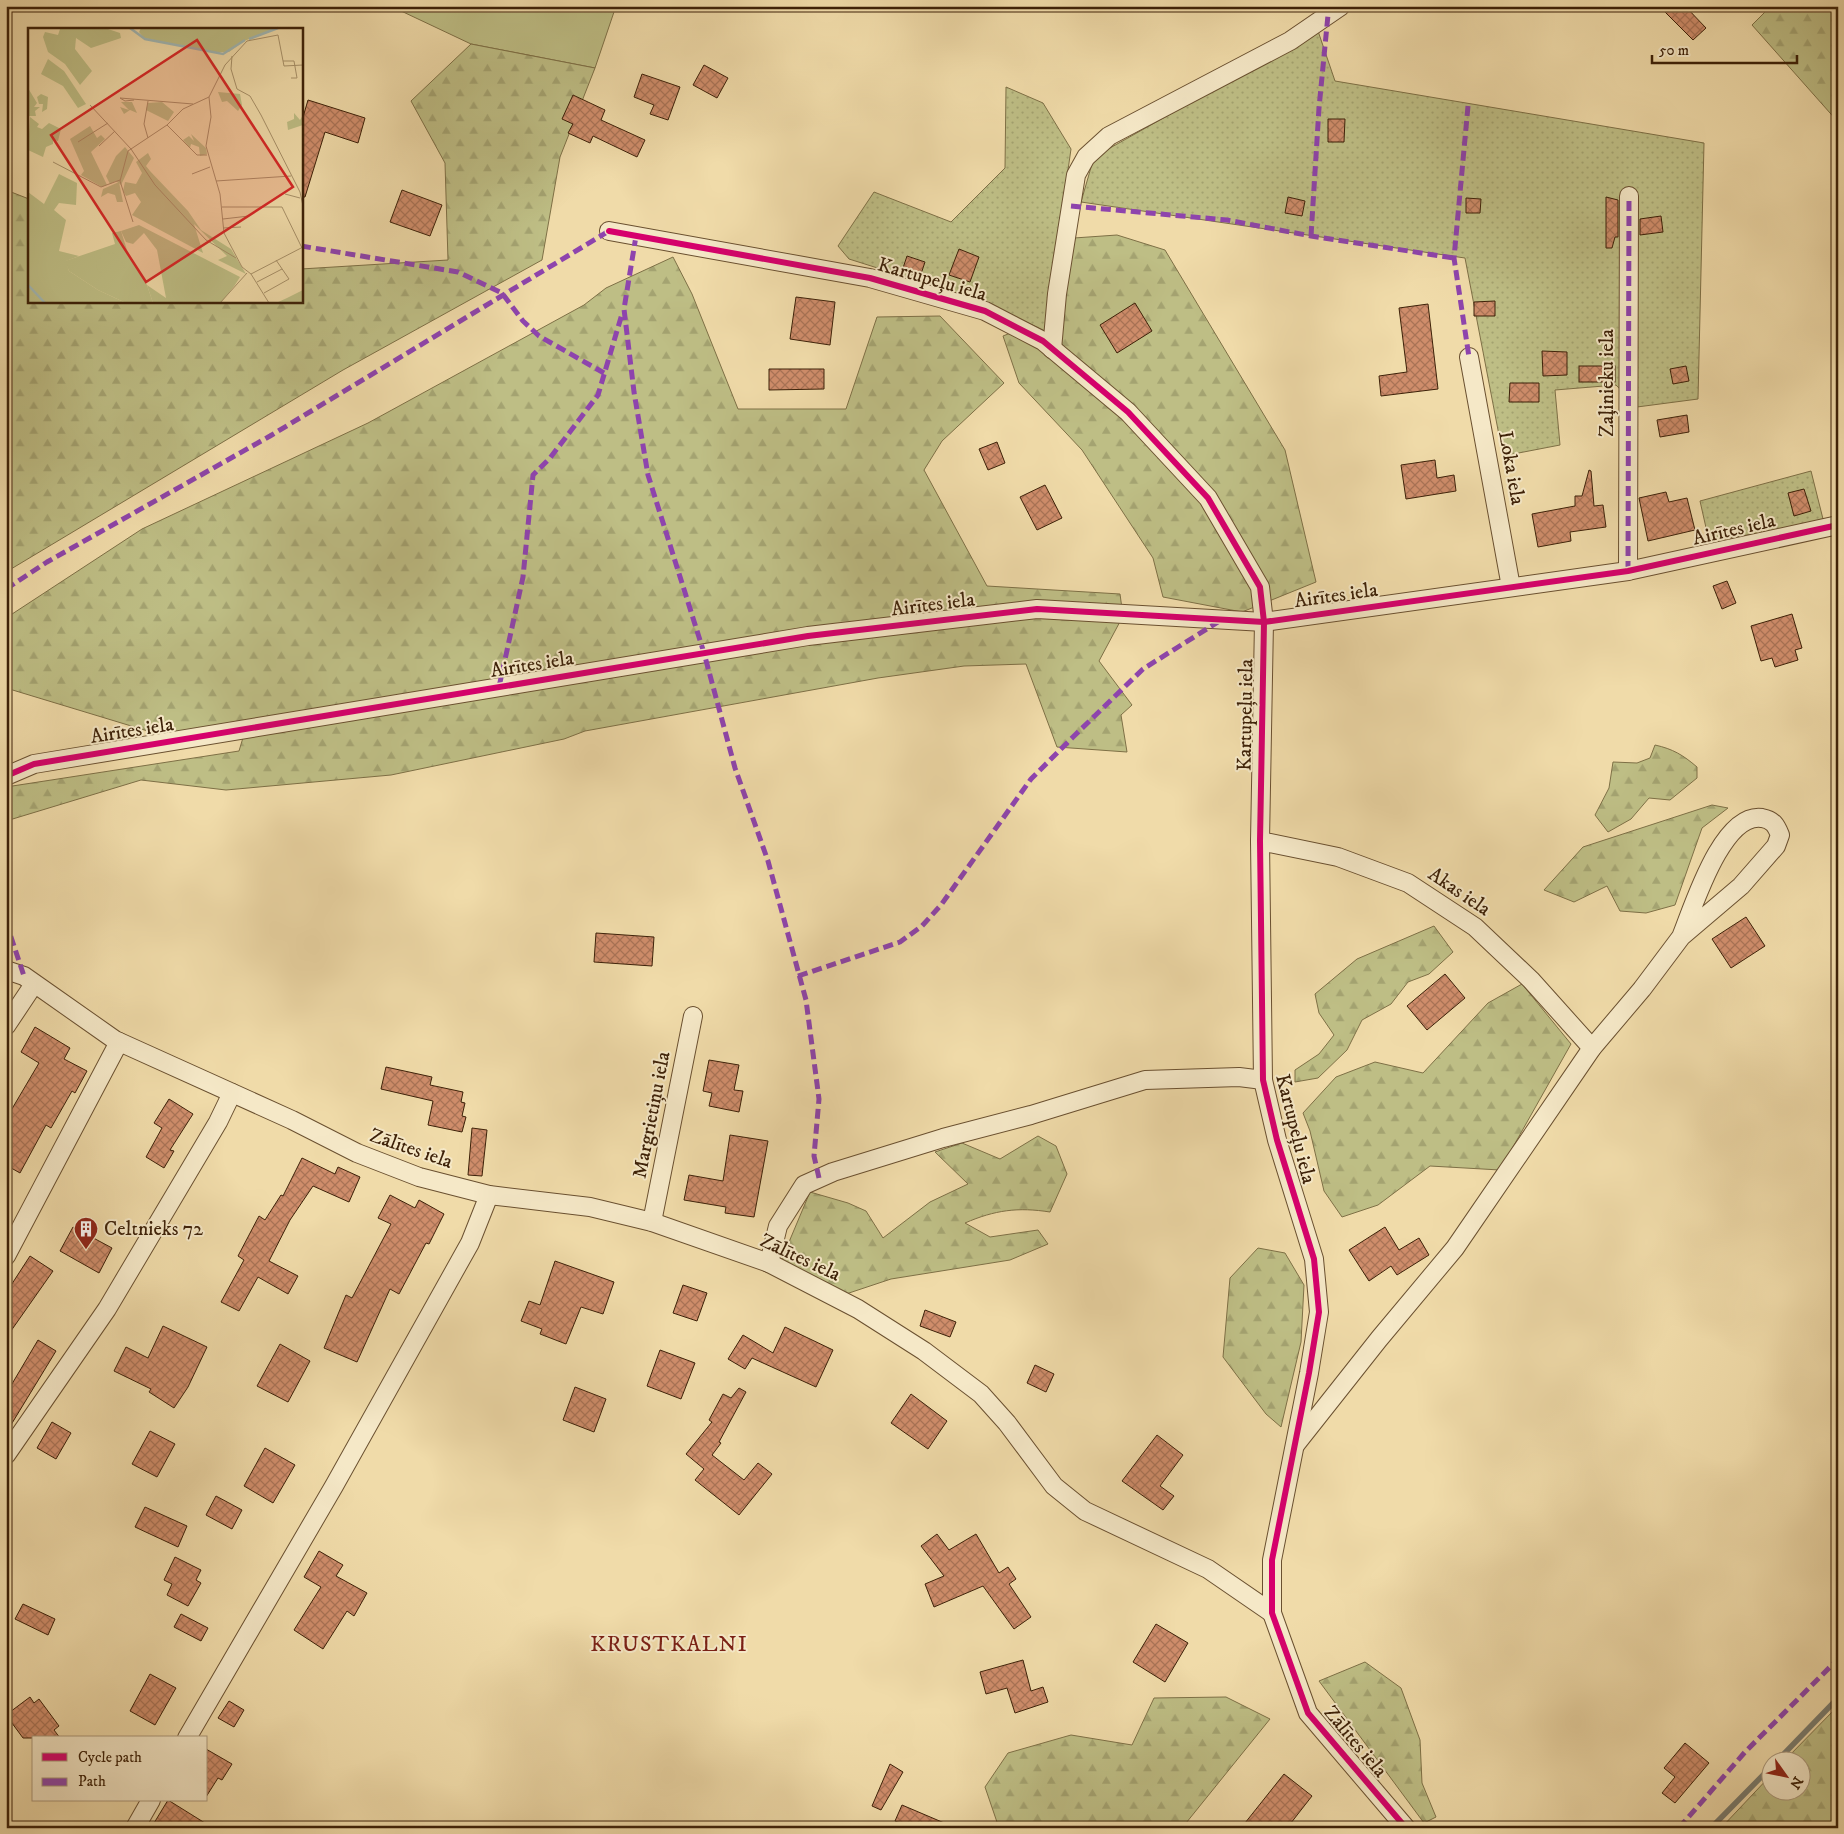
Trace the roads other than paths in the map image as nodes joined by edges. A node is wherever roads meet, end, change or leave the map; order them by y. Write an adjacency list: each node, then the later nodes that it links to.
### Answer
1 (1340, 6): 4 (street)
2 (1629, 196): 7 (street, Zaļinieku iela)
3 (609, 231): 4 (street, Kartupeļu iela)
4 (1052, 348): 9 (street, Kartupeļu iela)
5 (1469, 357): 8 (street, Loka iela)
6 (1838, 525): 7 (street, Airītes iela)
7 (1628, 571): 8 (street, Airītes iela)
8 (1511, 587): 9 (street, Airītes iela)
9 (1264, 622): 10 (street, Airītes iela); 11 (street, Kartupeļu iela)
10 (6, 776)
11 (1260, 840): 18 (street, Akas iela); 19 (street, Kartupeļu iela)
12 (1680, 937): 12 (street); 18 (street)
13 (6, 970): 14 (street, Zālītes iela)
14 (34, 984): 16 (street); 17 (street, Zālītes iela)
15 (693, 1016): 22 (street, Margrietiņu iela)
16 (6, 1026)
17 (119, 1042): 20 (street, Zālītes iela); 23 (street)
18 (1592, 1048): 25 (street)
19 (1263, 1080): 24 (street); 25 (street, Kartupeļu iela)
20 (232, 1093): 21 (street, Zālītes iela); 26 (street)
21 (489, 1195): 22 (street, Zālītes iela); 28 (street)
22 (652, 1222): 24 (street, Zālītes iela)
23 (6, 1256)
24 (769, 1264): 27 (street, Zālītes iela)
25 (1295, 1447): 27 (street, Kartupeļu iela)
26 (6, 1456)
27 (1272, 1613): 31 (street, Zālītes iela)
28 (188, 1736)
29 (150, 1802): 30 (street)
30 (135, 1828)
31 (1406, 1828)

